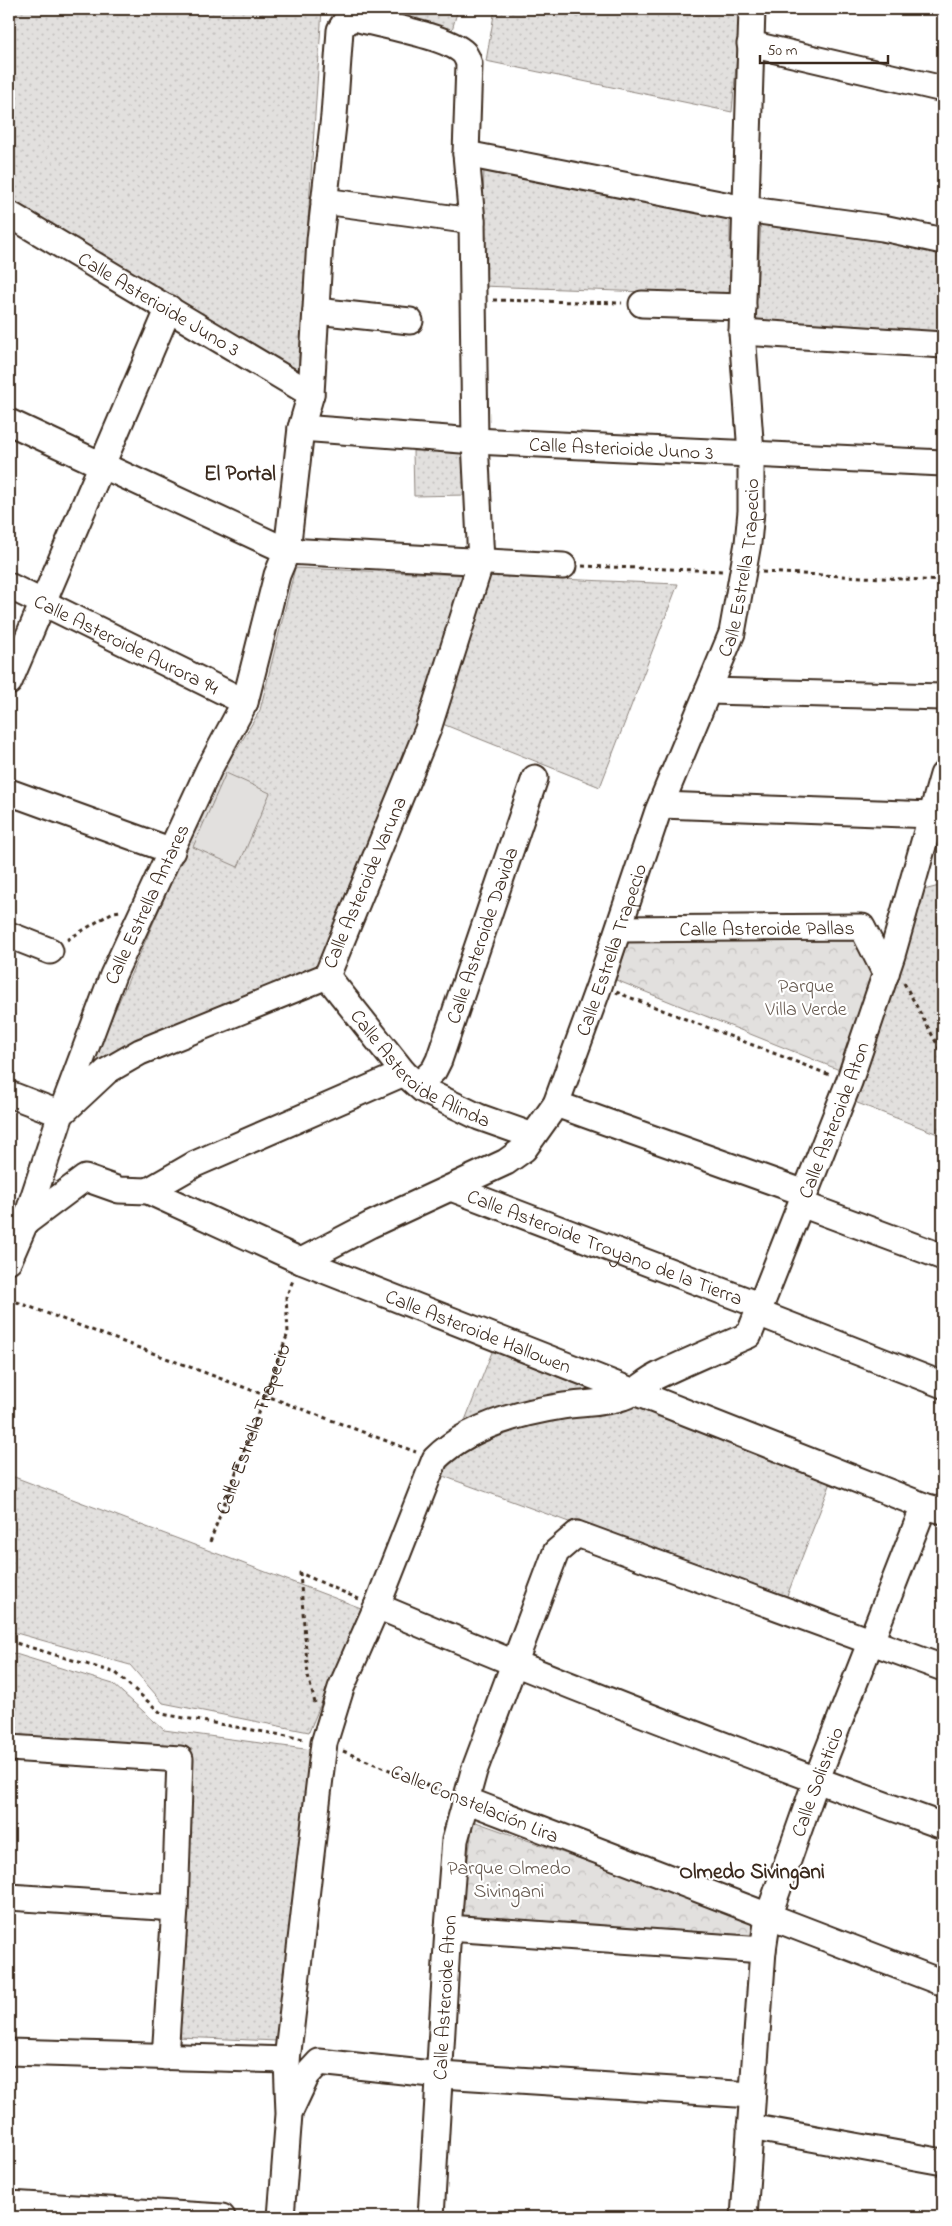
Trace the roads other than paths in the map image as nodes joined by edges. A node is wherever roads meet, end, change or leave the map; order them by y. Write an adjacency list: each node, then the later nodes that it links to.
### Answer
1 (752, 9): 2 (street, Calle Estrella Trapecio)
2 (750, 44): 3 (street); 6 (street, Calle Estrella Trapecio)
3 (943, 88)
4 (466, 154): 5 (street, Calle Estrella Antares); 6 (street); 8 (street)
5 (324, 201): 8 (street); 13 (street, Calle Estrella Antares)
6 (745, 209): 9 (street); 11 (street, Calle Estrella Trapecio)
7 (9, 214): 12 (street, Calle Asterioide Juno 3)
8 (472, 221): 20 (street)
9 (943, 241)
10 (642, 304): 11 (street)
11 (743, 307): 15 (street, Calle Estrella Trapecio)
12 (169, 308): 17 (street, Calle Asterioide Juno 3); 23 (street)
13 (316, 311): 14 (street); 17 (street, Calle Estrella Antares)
14 (410, 321)
15 (742, 332): 16 (street); 21 (street, Calle Estrella Trapecio)
16 (943, 345)
17 (311, 394): 19 (street, Calle Estrella Antares)
18 (9, 422): 23 (street)
19 (301, 428): 20 (street, Calle Asterioide Juno 3); 24 (street, Calle Estrella Antares)
20 (475, 441): 21 (street, Calle Asterioide Juno 3); 25 (street)
21 (751, 453): 22 (street, Calle Asterioide Juno 3); 30 (street, Calle Estrella Trapecio)
22 (943, 463)
23 (102, 465): 24 (street); 28 (street)
24 (287, 550): 25 (street); 32 (street, Calle Estrella Antares)
25 (481, 561): 26 (street); 43 (street, Calle Asteroide Varuna)
26 (563, 566)
27 (9, 586): 28 (street, Calle Asteroide Aurora 94)
28 (43, 601): 29 (street); 32 (street, Calle Asteroide Aurora 94)
29 (9, 682)
30 (708, 691): 31 (street); 36 (street, Calle Estrella Trapecio)
31 (943, 697)
32 (246, 702): 38 (street, Calle Estrella Antares)
33 (943, 774): 37 (street, Calle Asteroide Aton)
34 (535, 778): 44 (street, Calle Asteroide Davida)
35 (9, 792): 38 (street)
36 (661, 805): 37 (street); 39 (street, Calle Estrella Trapecio)
37 (932, 815): 42 (street, Calle Asteroide Aton)
38 (172, 851): 47 (street, Calle Estrella Antares)
39 (619, 929): 42 (street, Calle Asteroide Pallas); 46 (street, Calle Estrella Trapecio)
40 (9, 935): 41 (street)
41 (50, 951)
42 (889, 964): 51 (street, Calle Asteroide Aton)
43 (326, 976): 44 (street, Calle Asteroide Alinda); 47 (street, Calle Asteroide Varuna)
44 (411, 1079): 48 (street, Calle Asteroide Alinda); 50 (street, Calle Asteroide Davida)
45 (9, 1094): 47 (street)
46 (556, 1104): 48 (street, Calle Estrella Trapecio); 51 (street)
47 (62, 1114): 52 (street, Calle Estrella Antares)
48 (534, 1136): 49 (street, Calle Estrella Trapecio)
49 (451, 1188): 55 (street, Calle Estrella Trapecio); 56 (street, Calle Asteroide Troyano de la Tierra)
50 (148, 1191): 52 (street, Calle Asteroide Hallowen); 55 (street, Calle Asteroide Hallowen)
51 (803, 1199): 53 (street); 56 (street, Calle Asteroide Aton)
52 (25, 1223): 54 (street, Calle Estrella Antares)
53 (943, 1257)
54 (9, 1260)
55 (301, 1262): 58 (street, Calle Asteroide Hallowen)
56 (760, 1310): 57 (street, Calle Asteroide Troyano de la Tierra); 58 (street, Calle Asteroide Aton)
57 (943, 1385)
58 (632, 1392): 59 (street, Calle Asteroide Hallowen); 60 (street, Calle Asteroide Aton)
59 (934, 1509): 61 (street, Calle Solisticio)
60 (376, 1606): 62 (street); 76 (street)
61 (871, 1643): 62 (street, Calle Asteroide Aton); 63 (street); 65 (street, Calle Solisticio)
62 (515, 1664): 65 (street); 66 (street, Calle Asteroide Aton)
63 (943, 1668)
64 (9, 1748): 69 (street)
65 (816, 1781): 67 (street); 70 (street, Calle Solisticio)
66 (466, 1800): 70 (street, Calle Constelación Lira); 71 (street, Calle Asteroide Aton)
67 (943, 1826)
68 (9, 1897): 69 (street)
69 (175, 1908): 75 (street)
70 (768, 1917): 72 (street, Calle Solisticio); 73 (street, Calle Constelación Lira)
71 (448, 1928): 72 (street); 77 (street, Calle Asteroide Aton)
72 (763, 1950): 78 (street, Calle Solisticio)
73 (943, 1983)
74 (9, 2052): 75 (street)
75 (165, 2057): 76 (street)
76 (287, 2060): 79 (street)
77 (441, 2075): 78 (street); 79 (street); 86 (street, Calle Asteroide Aton)
78 (752, 2095): 80 (street, Calle Solisticio)
79 (289, 2114): 85 (street)
80 (750, 2127): 81 (street); 87 (street, Calle Solisticio)
81 (943, 2162)
82 (9, 2204): 83 (street)
83 (137, 2215): 84 (street)
84 (222, 2217)
85 (281, 2217)
86 (432, 2217)
87 (744, 2217)

